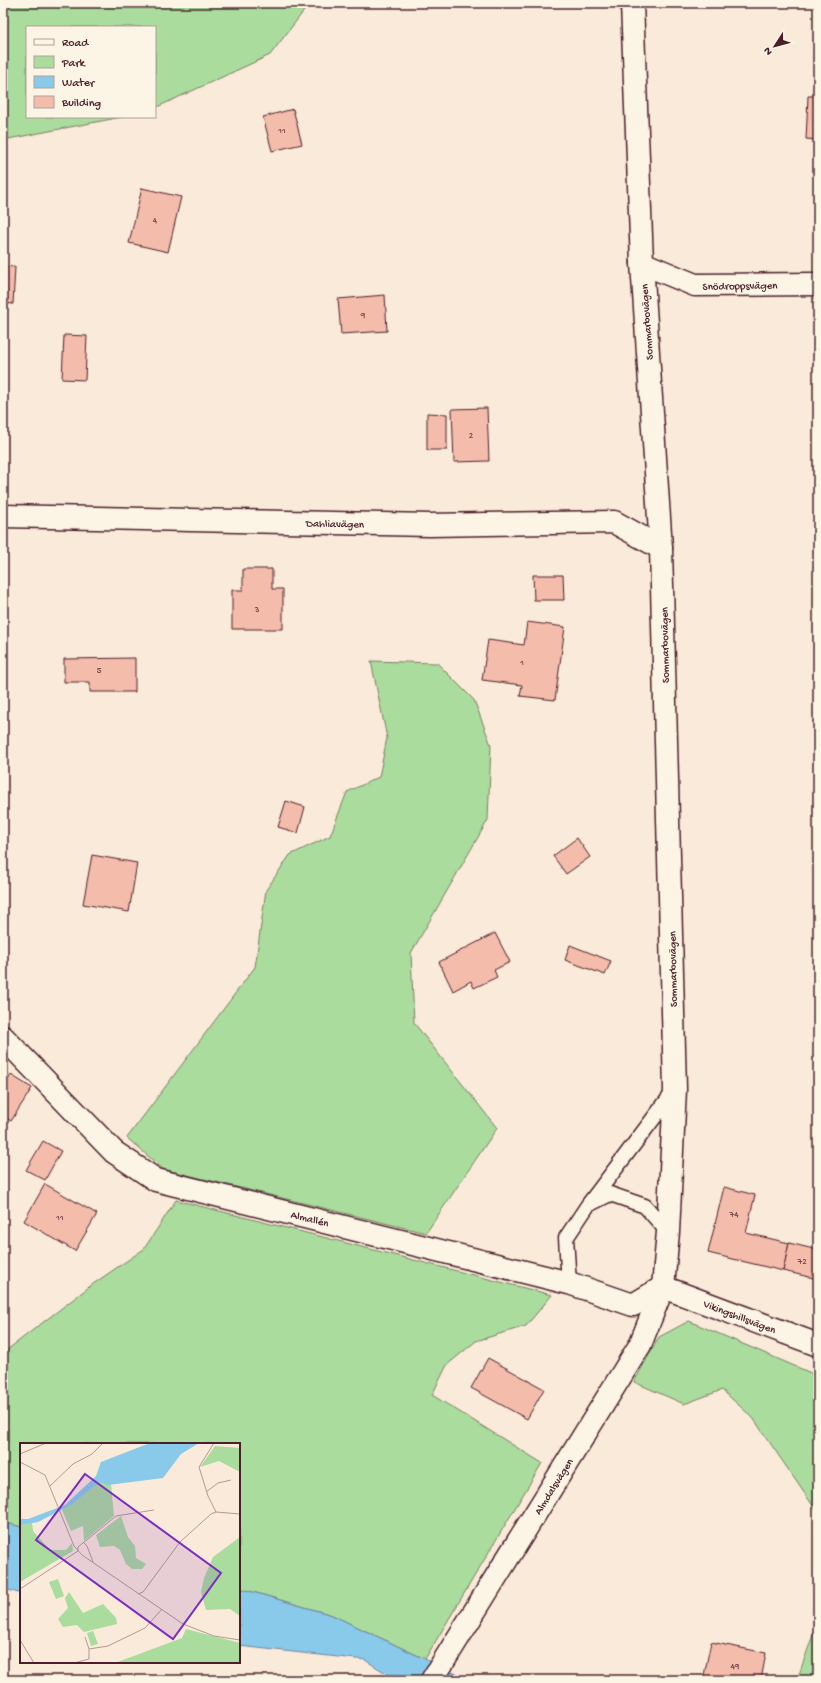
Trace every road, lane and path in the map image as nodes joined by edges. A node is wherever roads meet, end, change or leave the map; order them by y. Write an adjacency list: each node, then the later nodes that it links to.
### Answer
1 (632, 3): 2 (street, Sommarbovägen)
2 (642, 263): 3 (street, Snödroppsvägen); 5 (street, Sommarbovägen)
3 (818, 284)
4 (3, 516): 5 (street, Dahliavägen)
5 (661, 548): 7 (street, Sommarbovägen)
6 (3, 1037): 10 (street, Almallén)
7 (675, 1089): 8 (lane); 9 (street, Sommarbovägen)
8 (588, 1205): 9 (lane); 10 (lane)
9 (668, 1232): 11 (street, Sommarbovägen)
10 (569, 1283): 11 (street, Almallén)
11 (663, 1287): 12 (street, Vikingshillsvägen); 13 (street, Almdalsvägen)
12 (818, 1345)
13 (432, 1680)

